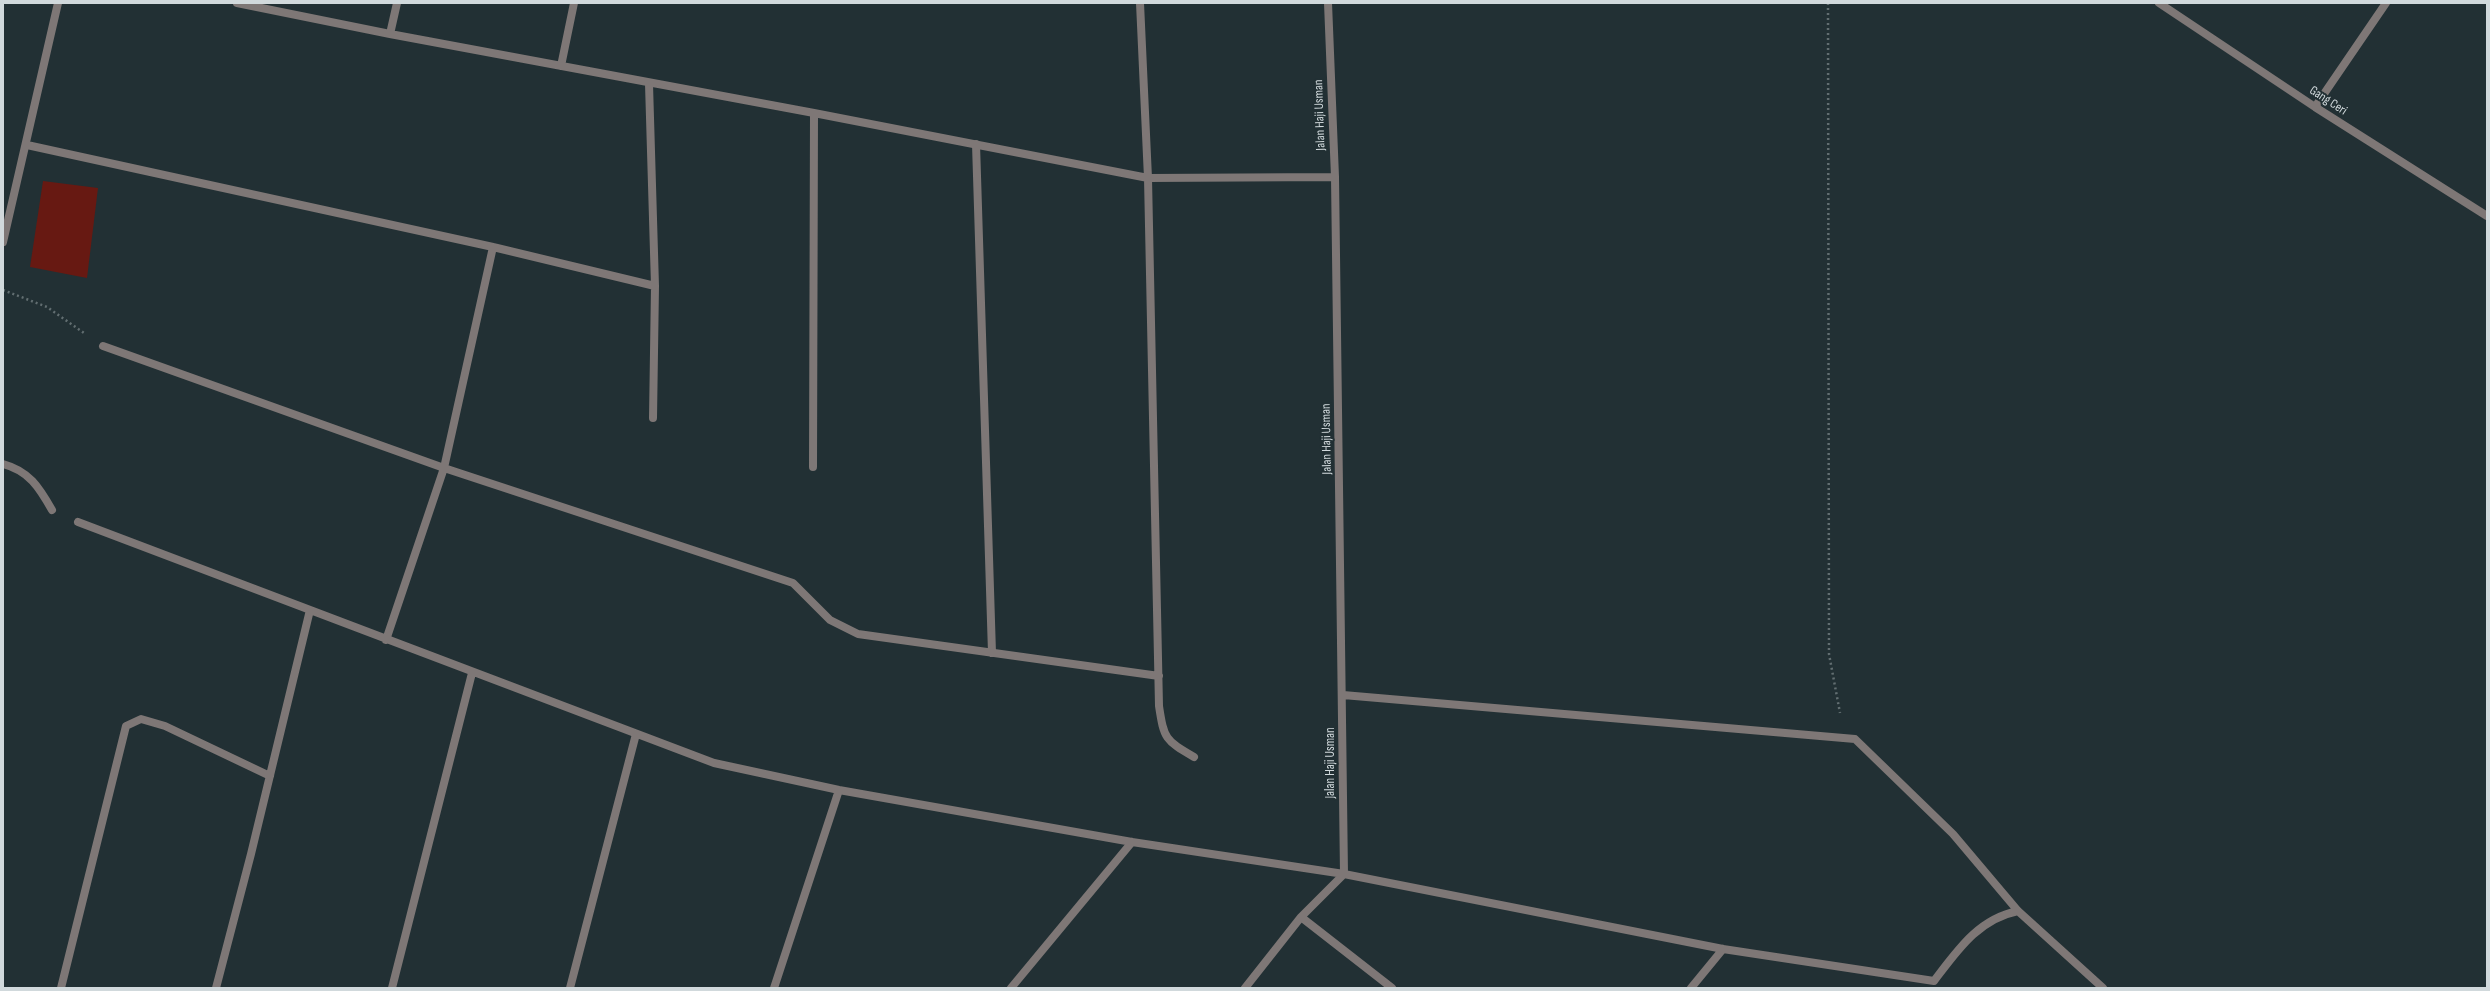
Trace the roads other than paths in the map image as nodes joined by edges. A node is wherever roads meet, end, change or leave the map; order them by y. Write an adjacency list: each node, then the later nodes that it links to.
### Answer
1 (58, 3): 15 (street)
2 (237, 3): 9 (street)
3 (397, 3): 9 (street)
4 (574, 3): 10 (street)
5 (1140, 3): 17 (street)
6 (1328, 3): 16 (street, Jalan Haji Usman)
7 (2159, 3): 12 (street, Gang Ceri)
8 (2386, 3): 12 (street)
9 (390, 34): 10 (street)
10 (560, 66): 11 (street)
11 (649, 84): 13 (street); 21 (street)
12 (2315, 107): 18 (street, Gang Ceri)
13 (814, 113): 14 (street); 25 (street)
14 (976, 144): 17 (street); 31 (street)
15 (26, 145): 19 (street); 20 (street)
16 (1335, 177): 17 (street); 34 (street, Jalan Haji Usman)
17 (1148, 178): 33 (street)
18 (2487, 216)
19 (3, 242)
20 (493, 247): 21 (street); 26 (street)
21 (655, 286): 23 (street)
22 (103, 346): 26 (street)
23 (653, 418)
24 (3, 464): 27 (street)
25 (813, 467)
26 (444, 468): 30 (street); 31 (street)
27 (52, 510)
28 (78, 522): 29 (street)
29 (310, 610): 30 (street); 37 (street)
30 (386, 640): 32 (street)
31 (992, 653): 33 (street)
32 (472, 673): 35 (street); 47 (street)
33 (1159, 676): 36 (street)
34 (1343, 695): 40 (street, Jalan Haji Usman); 41 (street)
35 (636, 734): 38 (street); 48 (street)
36 (1194, 757)
37 (270, 776): 45 (street); 46 (street)
38 (839, 790): 39 (street); 49 (street)
39 (1132, 842): 40 (street); 50 (street)
40 (1344, 874): 42 (street); 43 (street)
41 (2018, 911): 44 (street); 55 (street)
42 (1301, 917): 51 (street); 52 (street)
43 (1723, 949): 44 (street); 53 (street)
44 (1934, 981): 54 (street)
45 (61, 988)
46 (216, 988)
47 (392, 988)
48 (570, 988)
49 (774, 988)
50 (1011, 988)
51 (1245, 988)
52 (1392, 988)
53 (1691, 988)
54 (1928, 988)
55 (2104, 988)

